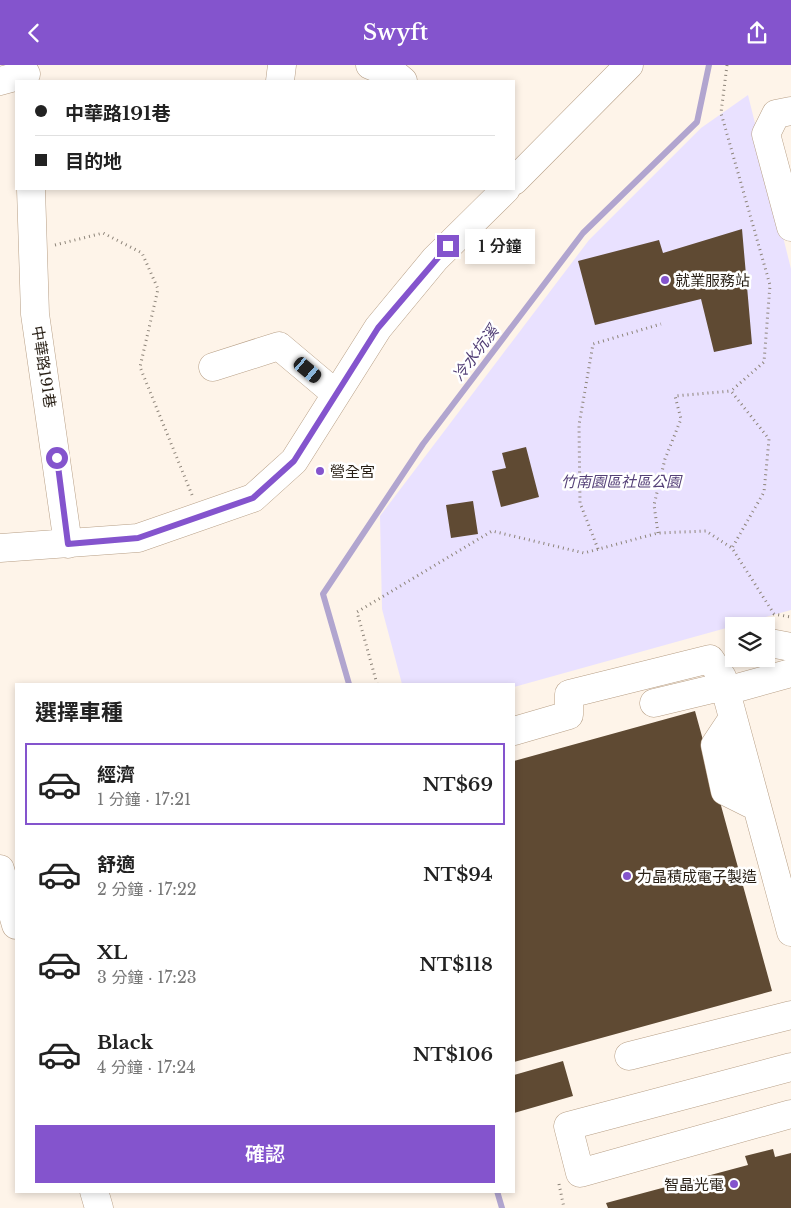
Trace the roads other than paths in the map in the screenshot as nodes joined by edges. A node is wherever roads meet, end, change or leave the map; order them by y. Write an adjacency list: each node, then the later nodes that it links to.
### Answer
1 (282, 65): 5 (lane)
2 (370, 65): 6 (lane)
3 (629, 65): 9 (lane)
4 (26, 73): 7 (lane)
5 (280, 80)
6 (402, 80)
7 (0, 81)
8 (791, 111): 12 (lane)
9 (515, 177)
10 (30, 190): 15 (lane, 中華路191巷)
11 (502, 190): 14 (lane)
12 (791, 227)
13 (213, 367): 14 (lane)
14 (336, 394): 15 (lane)
15 (68, 544): 16 (lane)
16 (0, 548)
17 (775, 645): 18 (lane)
18 (791, 647)
19 (722, 656): 21 (lane); 23 (lane)
20 (791, 673): 21 (lane)
21 (725, 688): 22 (lane); 26 (lane)
22 (654, 703)
23 (515, 731)
24 (0, 869): 25 (lane)
25 (15, 922)
26 (791, 932)
27 (791, 1015): 28 (lane)
28 (629, 1056)
29 (791, 1067): 30 (lane)
30 (791, 1113)
31 (95, 1193): 32 (lane)
32 (99, 1208)

